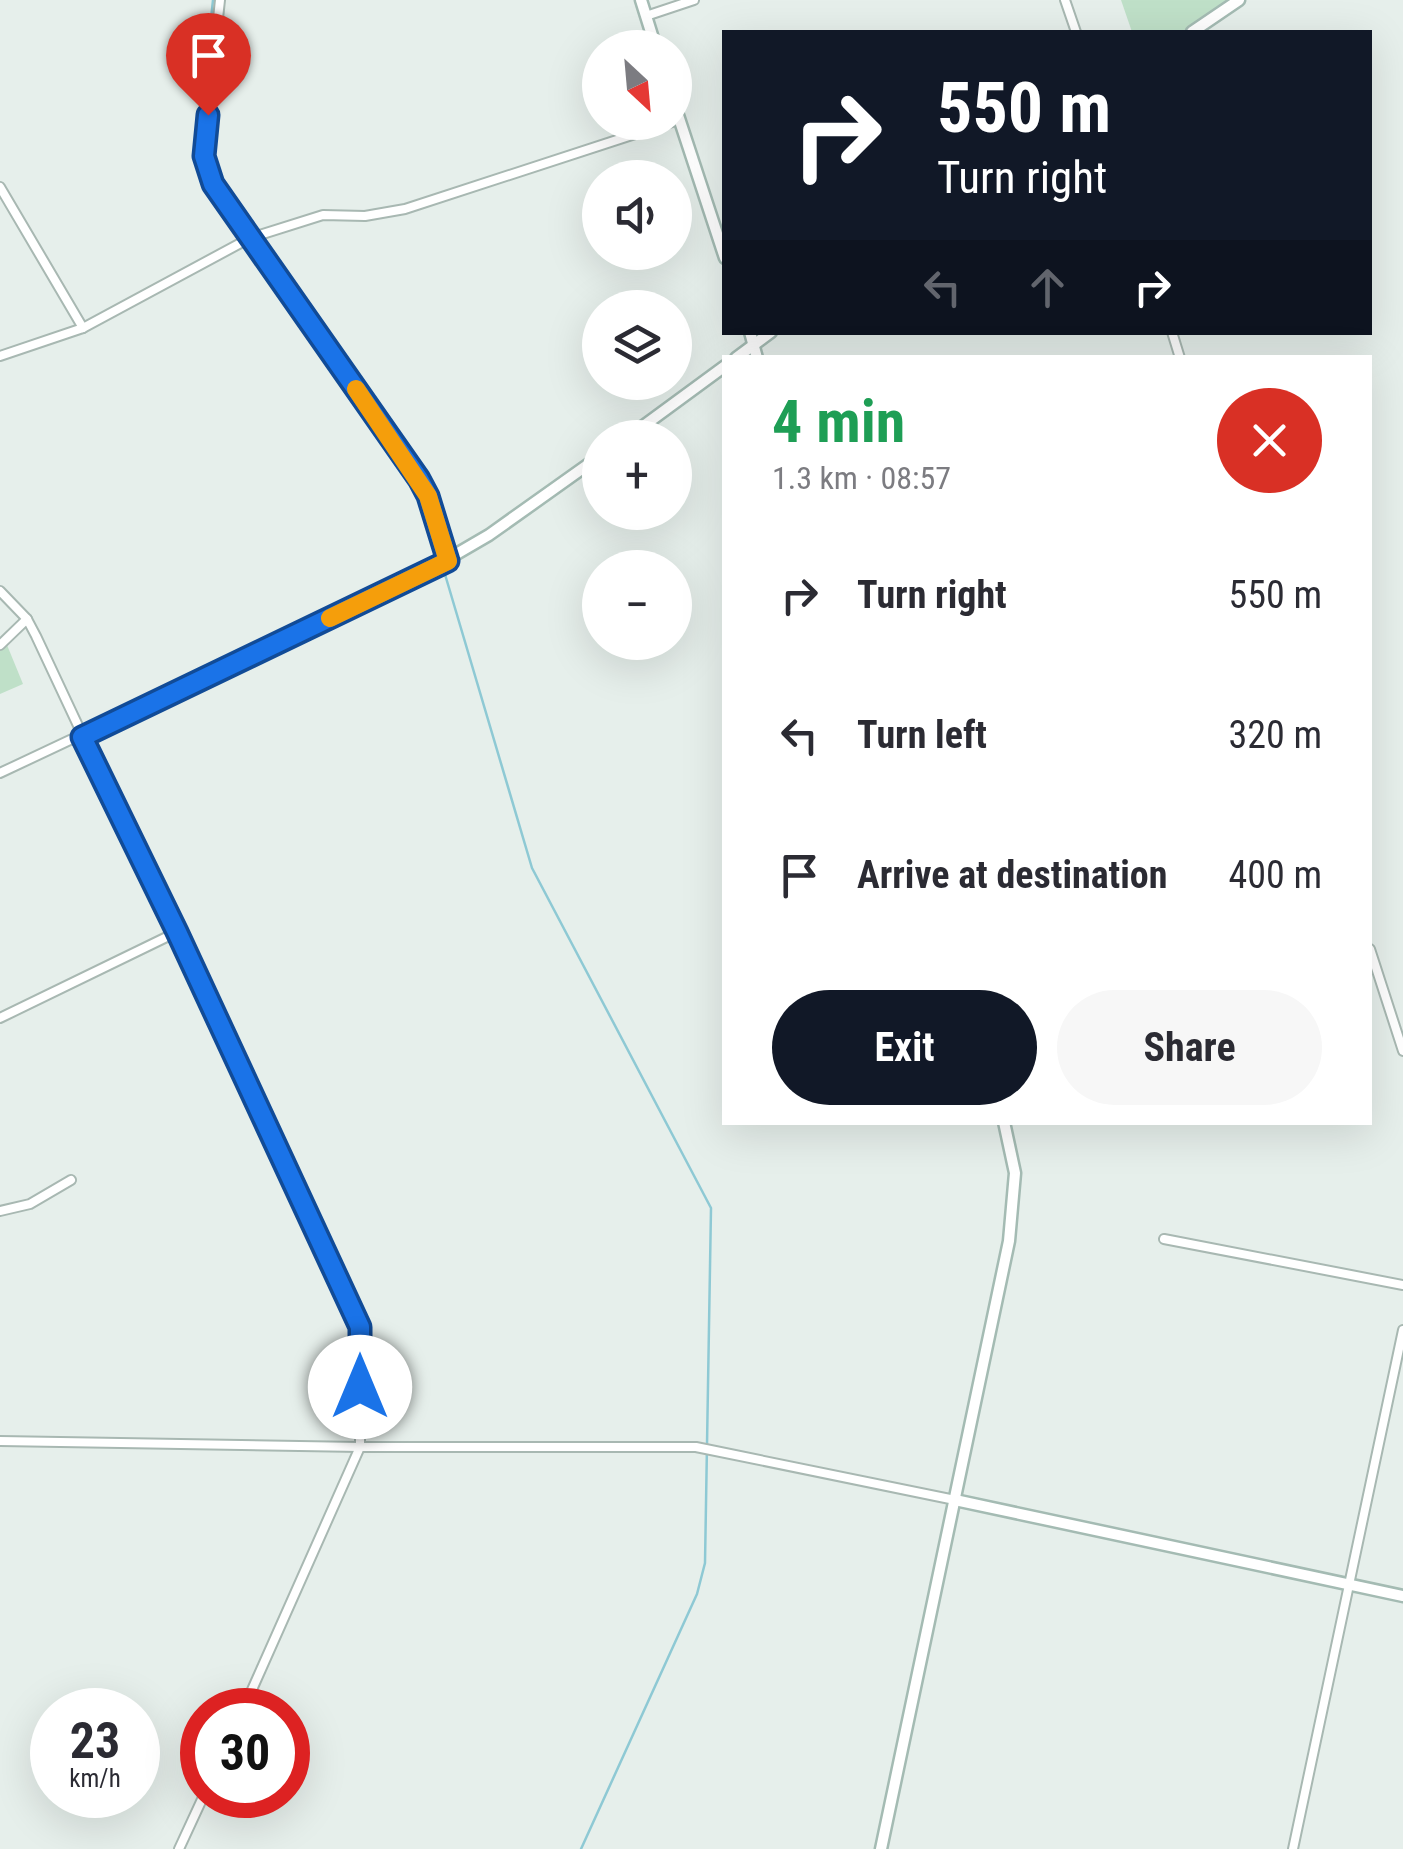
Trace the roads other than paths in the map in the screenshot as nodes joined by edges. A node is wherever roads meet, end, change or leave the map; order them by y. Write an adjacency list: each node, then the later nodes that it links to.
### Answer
1 (220, 0): 13 (street)
2 (641, 0): 6 (street)
3 (694, 0): 6 (street)
4 (1065, 0): 8 (street)
5 (1239, 0): 9 (street)
6 (646, 16): 7 (street)
7 (650, 30)
8 (1075, 30)
9 (1195, 30)
10 (620, 140): 13 (street)
11 (682, 140): 14 (street)
12 (0, 186): 15 (street)
13 (250, 238): 15 (street); 25 (street)
14 (722, 250)
15 (83, 328): 21 (street)
16 (751, 335): 18 (street)
17 (767, 335): 18 (street)
18 (754, 345): 19 (street); 20 (street)
19 (740, 355)
20 (756, 355)
21 (0, 356)
22 (722, 368): 23 (street)
23 (652, 420)
24 (582, 468): 25 (street)
25 (448, 561): 26 (street)
26 (422, 574): 30 (street)
27 (0, 590): 28 (street)
28 (27, 620): 29 (street); 30 (street)
29 (0, 645)
30 (82, 737): 31 (street); 32 (street)
31 (0, 773)
32 (177, 932): 34 (street); 43 (street)
33 (1372, 955): 35 (street)
34 (0, 1018)
35 (1403, 1051)
36 (1005, 1125): 44 (street)
37 (71, 1180): 38 (street)
38 (0, 1211)
39 (1164, 1239): 40 (street)
40 (1403, 1285)
41 (1403, 1330): 45 (street)
42 (0, 1441): 43 (street)
43 (360, 1447): 44 (street); 47 (street)
44 (955, 1500): 45 (street); 50 (street)
45 (1348, 1584): 46 (street); 51 (street)
46 (1403, 1596)
47 (254, 1688)
48 (193, 1818): 49 (street)
49 (179, 1849)
50 (880, 1849)
51 (1292, 1849)

